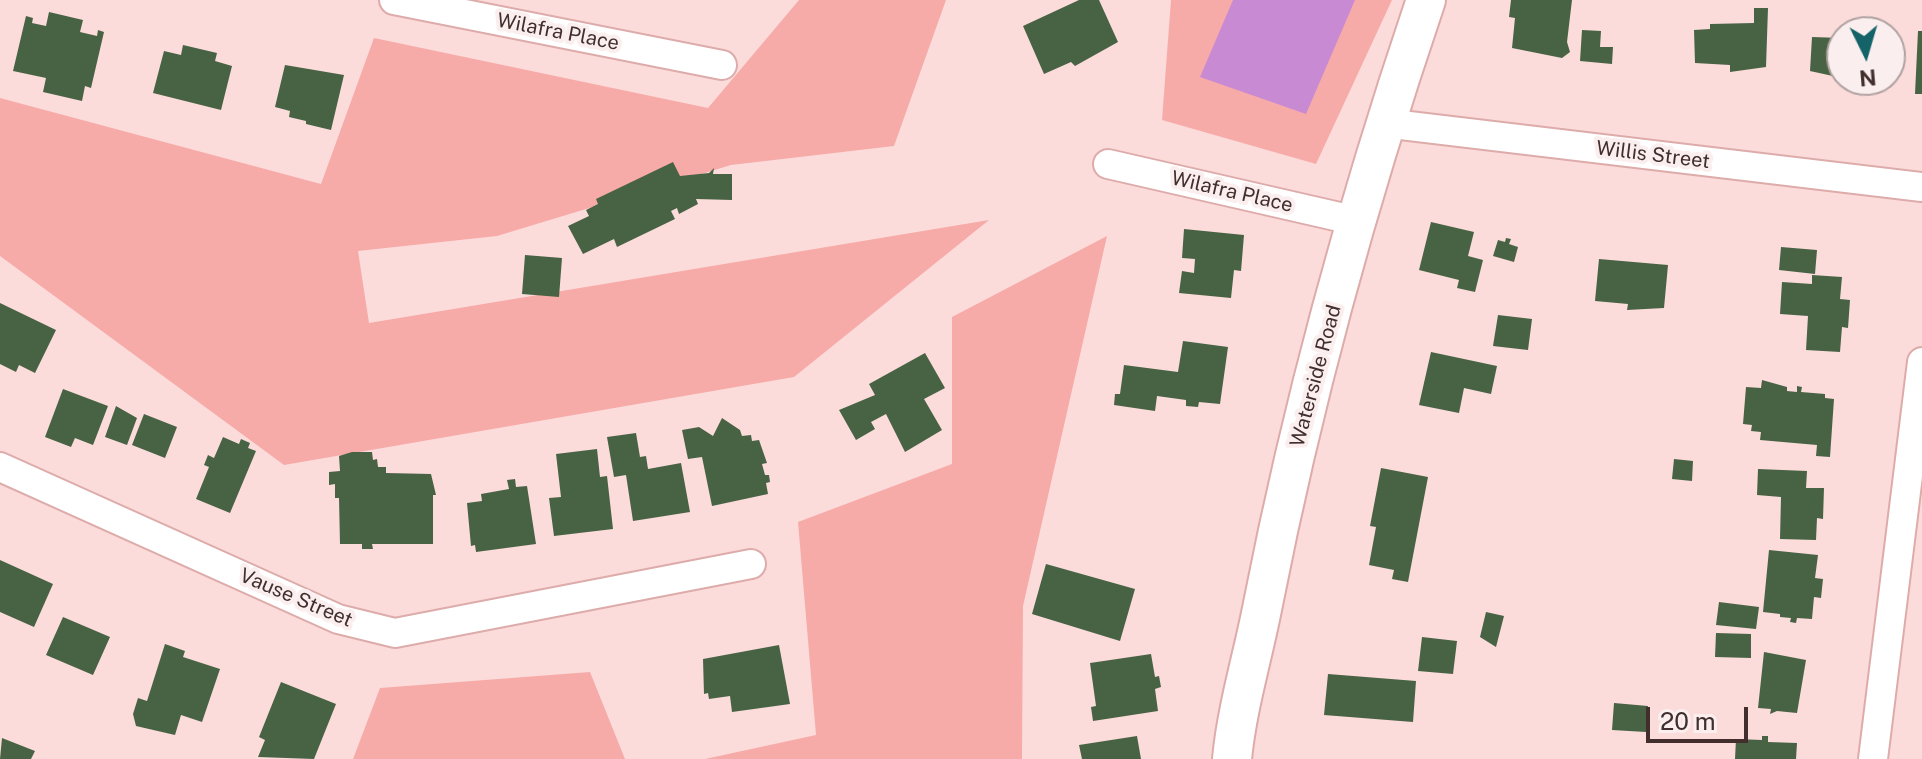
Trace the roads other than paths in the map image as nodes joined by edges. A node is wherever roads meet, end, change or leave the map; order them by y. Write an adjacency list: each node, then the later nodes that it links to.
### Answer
1 (394, 0): 3 (street, Wilafra Place)
2 (1426, 0): 4 (main road, Waterside Road)
3 (722, 65)
4 (1384, 123): 6 (street, Willis Street); 7 (main road, Waterside Road)
5 (1108, 164): 7 (street, Wilafra Place)
6 (1922, 187)
7 (1357, 221): 11 (main road, Waterside Road)
8 (1922, 362): 12 (street)
9 (0, 467): 10 (street, Vause Street)
10 (751, 564)
11 (1232, 759)
12 (1873, 759)

